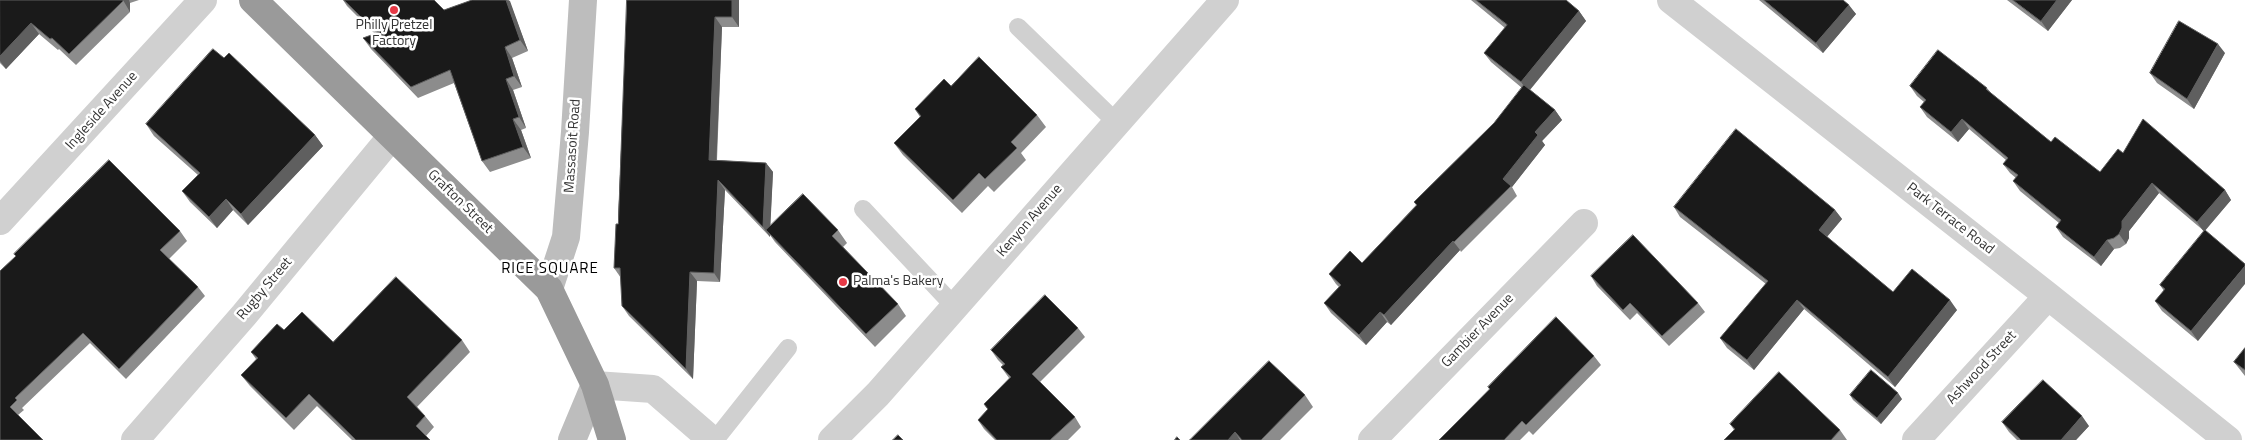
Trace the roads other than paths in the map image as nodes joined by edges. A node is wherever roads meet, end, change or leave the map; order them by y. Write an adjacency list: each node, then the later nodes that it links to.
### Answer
1 (202, 0): 10 (street, Ingleside Avenue)
2 (253, 0): 8 (highway, Grafton Street)
3 (583, 0): 12 (main road, Massasoit Road)
4 (1225, 0): 7 (street, Kenyon Avenue)
5 (1671, 0): 13 (street, Park Terrace Road)
6 (1018, 27): 7 (lane)
7 (1117, 123): 14 (street, Kenyon Avenue)
8 (392, 136): 12 (highway, Grafton Street); 17 (street, Rugby Street)
9 (863, 209): 14 (lane)
10 (0, 221)
11 (1584, 222): 22 (street, Gambier Avenue)
12 (549, 289): 16 (highway, Grafton Street)
13 (2048, 296): 23 (street, Ashwood Street); 24 (street, Park Terrace Road)
14 (955, 307): 21 (street, Kenyon Avenue)
15 (788, 348): 20 (lane)
16 (595, 384): 18 (main road); 19 (highway, Grafton Street); 20 (street)
17 (135, 440)
18 (572, 440)
19 (612, 440)
20 (714, 440)
21 (832, 440)
22 (1372, 440)
23 (1916, 440)
24 (2228, 440)

